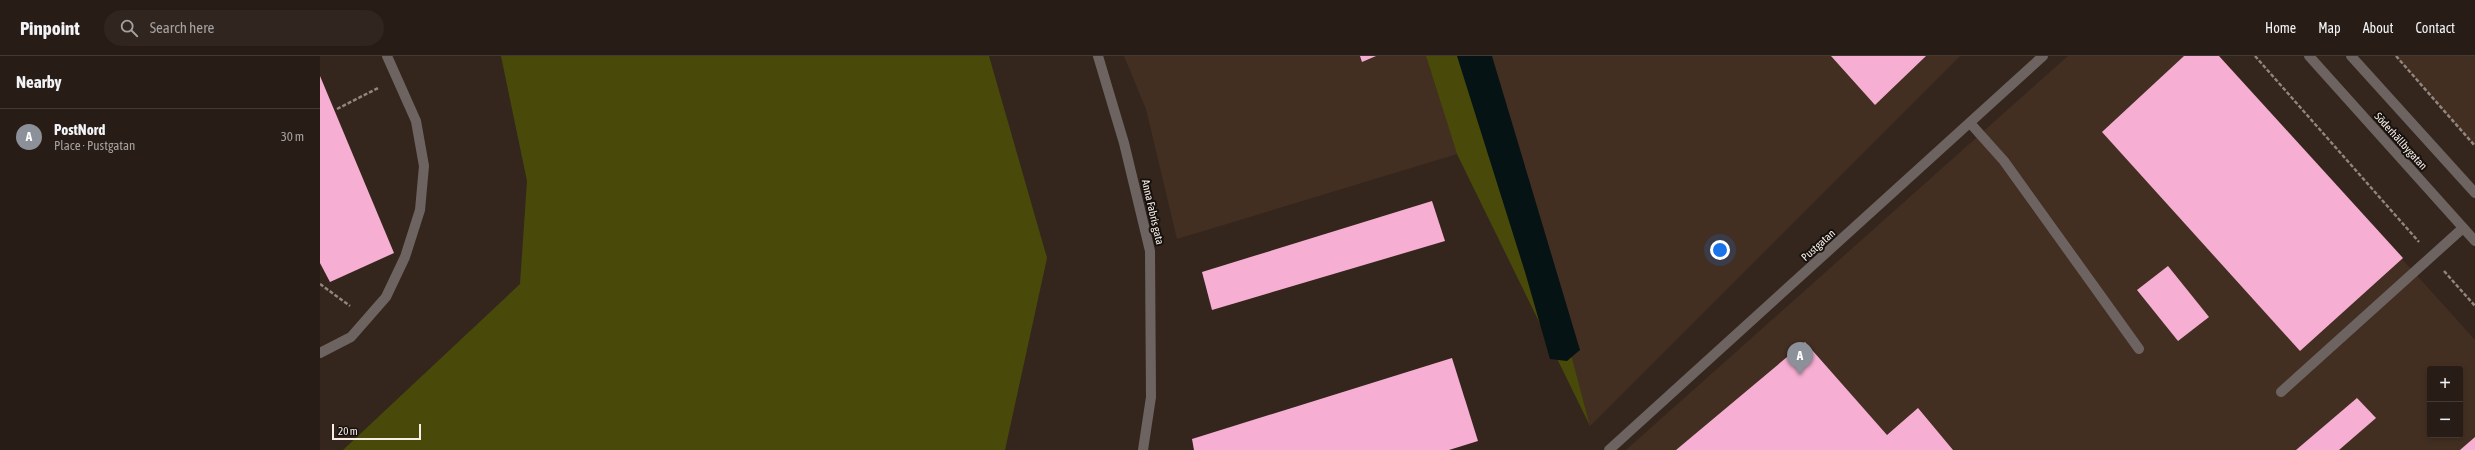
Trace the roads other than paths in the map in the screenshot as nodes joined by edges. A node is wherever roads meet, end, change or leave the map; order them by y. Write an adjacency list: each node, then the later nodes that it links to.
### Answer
1 (387, 56): 11 (street)
2 (1098, 56): 13 (street, Anna Fabris gata)
3 (2043, 56): 6 (street, Pustgatan)
4 (2309, 56): 8 (street, Söderhällbygatan)
5 (2351, 56): 7 (street, Söderhällbygatan)
6 (1970, 123): 10 (street); 14 (street, Pustgatan)
7 (2475, 193)
8 (2463, 228): 9 (street, Söderhällbygatan); 12 (street)
9 (2475, 242)
10 (2139, 349)
11 (320, 353)
12 (2281, 392)
13 (1143, 450)
14 (1609, 450)

